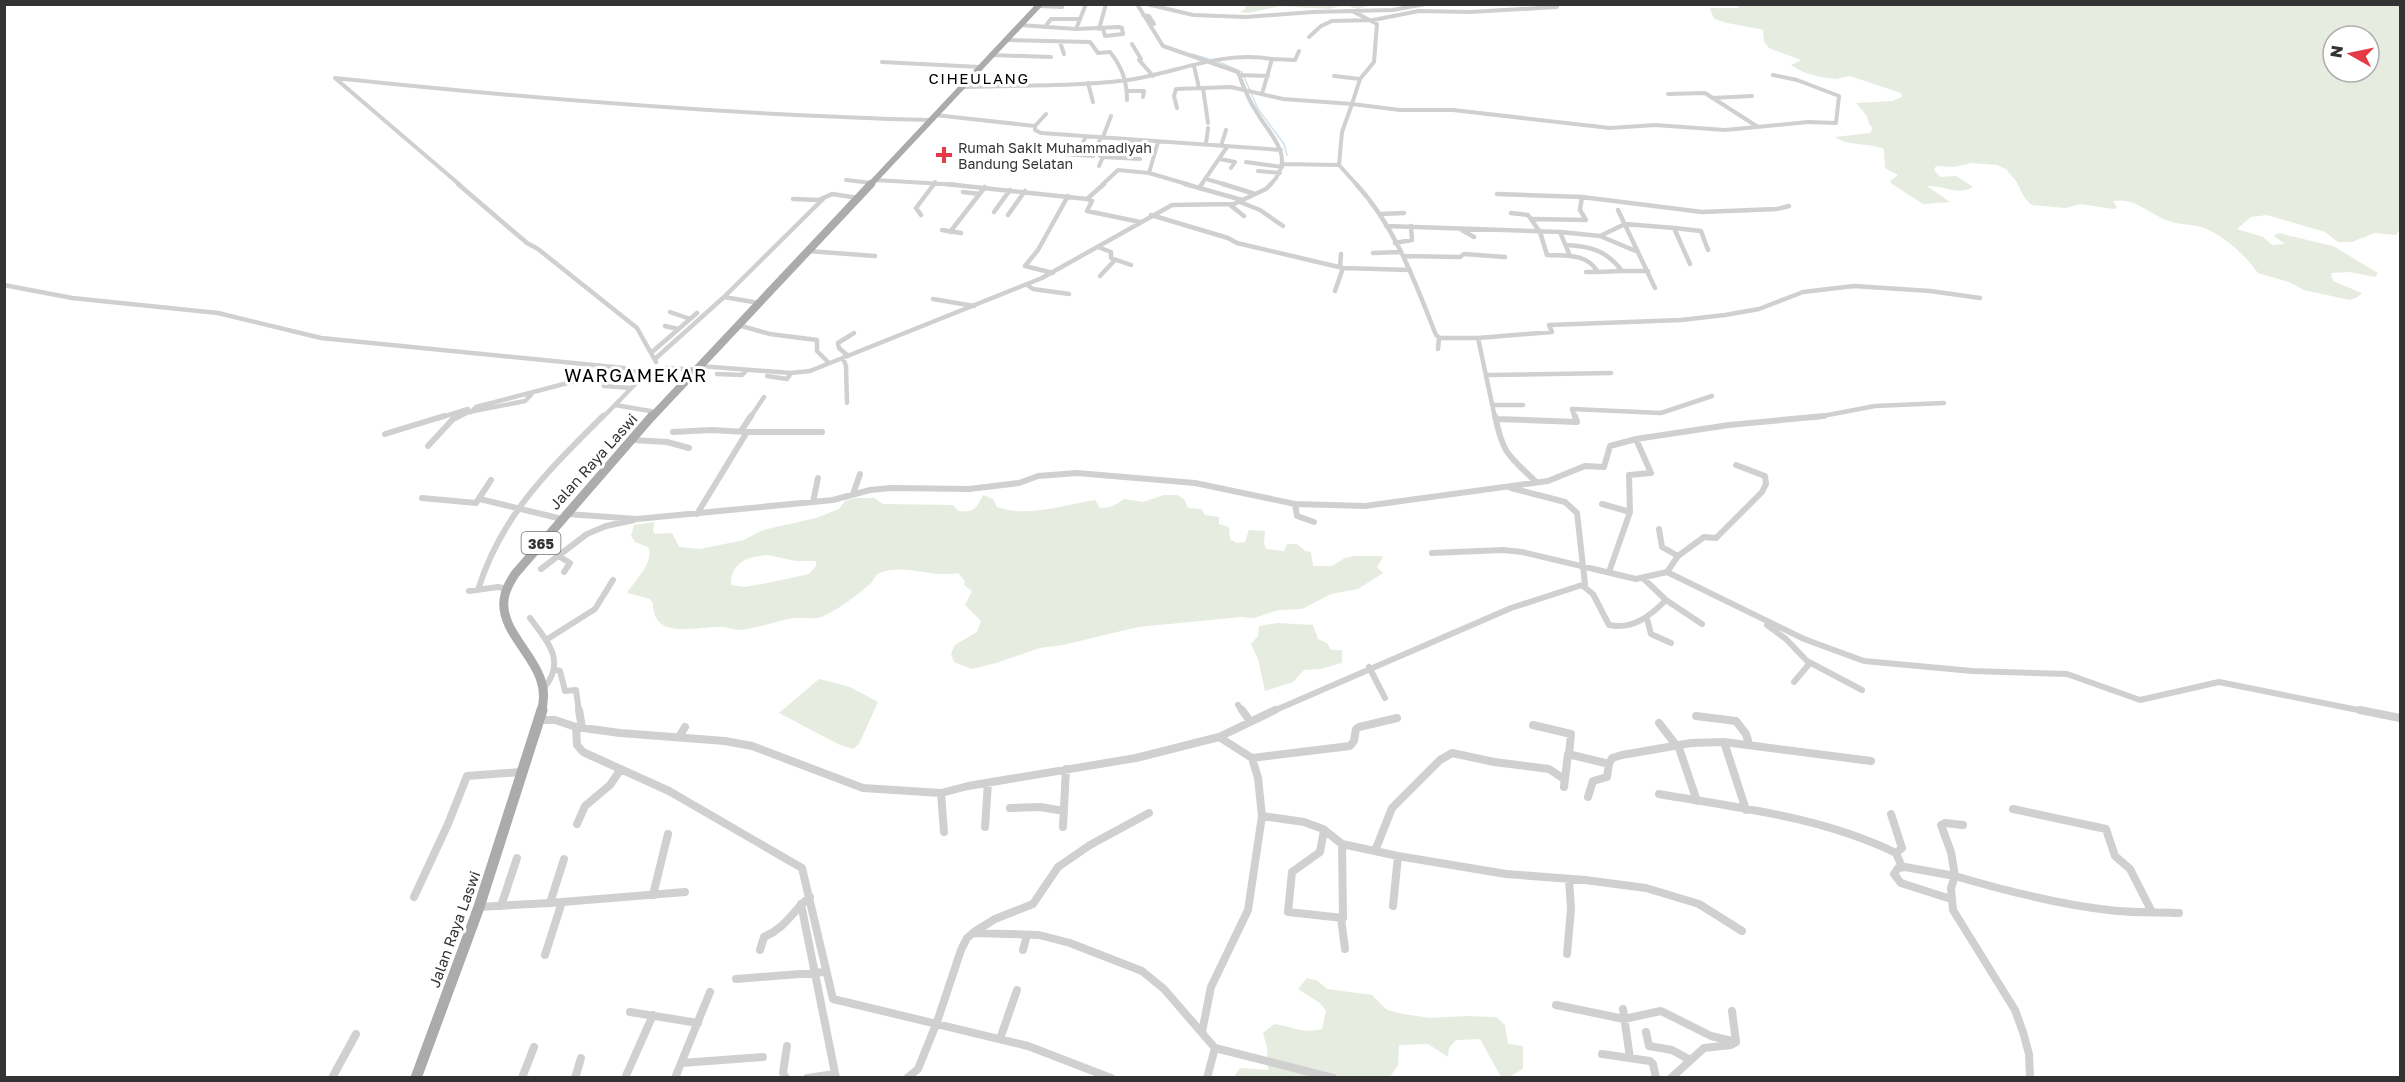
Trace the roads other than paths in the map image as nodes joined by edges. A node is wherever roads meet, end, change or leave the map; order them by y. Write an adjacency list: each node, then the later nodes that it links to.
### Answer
1 (1086, 4): 13 (street)
2 (1106, 4): 19 (street)
3 (1137, 4): 12 (street)
4 (1147, 4): 11 (street)
5 (1425, 4): 11 (street)
6 (1493, 4): 10 (street)
7 (1040, 5): 9 (street); 16 (main road, Jalan Raya Laswi / 365)
8 (1557, 7): 10 (street)
9 (1062, 8)
10 (1499, 10): 14 (street)
11 (1354, 12): 14 (street)
12 (1144, 16): 15 (street); 31 (street)
13 (1080, 19): 17 (street); 18 (street)
14 (1372, 20): 20 (street); 39 (street)
15 (1154, 24)
16 (1020, 25): 17 (street); 21 (main road, Jalan Raya Laswi / 365)
17 (1045, 27): 18 (street)
18 (1076, 29): 19 (street)
19 (1101, 29): 19 (street)
20 (1309, 37)
21 (1005, 40): 22 (street); 26 (main road, Jalan Raya Laswi / 365)
22 (1059, 42): 25 (street); 40 (street)
23 (1132, 44): 36 (street)
24 (1299, 51): 28 (street)
25 (1064, 54)
26 (991, 55): 27 (street); 33 (main road, Jalan Raya Laswi / 365)
27 (1051, 57)
28 (1272, 59): 31 (street); 37 (street)
29 (1188, 61): 32 (street)
30 (882, 62): 33 (street)
31 (1213, 62): 32 (street); 34 (street)
32 (1193, 66): 36 (street); 43 (street)
33 (980, 67): 42 (main road, Jalan Raya Laswi / 365)
34 (1242, 75): 37 (street); 45 (street)
35 (1773, 75): 61 (street)
36 (1153, 76): 40 (street)
37 (1268, 76): 46 (street)
38 (1334, 76): 39 (street)
39 (1360, 79): 53 (street)
40 (1126, 80): 41 (street); 44 (street)
41 (1088, 83): 42 (street); 52 (street)
42 (962, 87): 58 (main road, Jalan Raya Laswi / 365)
43 (1201, 88): 45 (street); 54 (street); 67 (street)
44 (1127, 91): 49 (street); 51 (street)
45 (1249, 91): 46 (street); 71 (street)
46 (1262, 94): 53 (street)
47 (1668, 94): 50 (street)
48 (1752, 96): 50 (street)
49 (1143, 97)
50 (1711, 98): 61 (street)
51 (1127, 100)
52 (1093, 102)
53 (1352, 104): 61 (street); 80 (street)
54 (1177, 108)
55 (748, 114): 58 (street); 59 (street); 176 (street)
56 (1046, 114): 60 (street)
57 (1111, 117): 64 (street)
58 (933, 118): 60 (street); 88 (main road, Jalan Raya Laswi / 365)
59 (742, 121)
60 (1035, 126): 63 (street)
61 (1758, 127)
62 (1226, 130): 69 (street)
63 (1086, 136): 64 (street); 68 (street)
64 (1102, 137): 65 (street); 73 (street)
65 (1133, 140): 66 (street); 75 (street)
66 (1158, 142): 67 (street); 84 (street)
67 (1206, 144): 69 (street)
68 (1082, 145)
69 (1221, 146): 70 (street)
70 (1227, 147): 71 (street); 77 (street)
71 (1281, 150): 79 (street)
72 (1063, 154): 73 (street)
73 (1093, 156): 74 (street)
74 (1102, 157): 75 (street); 81 (street)
75 (1127, 158): 76 (street)
76 (1140, 159)
77 (1220, 159): 82 (street); 86 (street)
78 (1246, 162): 79 (street)
79 (1284, 164): 80 (street); 85 (street)
80 (1339, 165): 111 (street)
81 (1099, 166)
82 (1231, 168)
83 (1258, 171): 85 (street)
84 (1149, 172): 91 (street); 103 (street)
85 (1280, 173): 96 (street)
86 (1206, 179): 91 (street); 96 (street)
87 (846, 180): 88 (street)
88 (874, 181): 89 (street); 101 (main road, Jalan Raya Laswi / 365)
89 (935, 182): 90 (street); 112 (street)
90 (985, 187): 92 (street); 95 (street)
91 (1199, 188): 104 (street)
92 (1010, 190): 93 (street); 108 (street)
93 (1025, 191): 98 (street); 113 (street)
94 (963, 192): 95 (street)
95 (980, 194): 125 (street)
96 (1255, 194): 104 (street)
97 (1497, 194): 99 (street)
98 (1068, 196): 103 (street); 152 (street)
99 (1582, 197): 106 (street); 116 (street)
100 (824, 198): 101 (street); 102 (street); 160 (street)
101 (858, 198): 135 (main road, Jalan Raya Laswi / 365)
102 (793, 199)
103 (1087, 199): 117 (street)
104 (1242, 202): 105 (street); 119 (street)
105 (1230, 205): 114 (street); 115 (street)
106 (1789, 206)
107 (1618, 210): 118 (street)
108 (994, 212)
109 (1404, 213): 111 (street)
110 (1511, 213): 116 (street)
111 (1380, 214): 120 (street)
112 (921, 215)
113 (1008, 215)
114 (1154, 216): 117 (street); 146 (street)
115 (1244, 216)
116 (1532, 219): 126 (street)
117 (1140, 222): 133 (street)
118 (1625, 224): 123 (street); 129 (street); 136 (street)
119 (1282, 226)
120 (1386, 226): 121 (street); 131 (street)
121 (1411, 226): 122 (street); 131 (street)
122 (1460, 228): 126 (street); 130 (street)
123 (1674, 228): 134 (street); 144 (street)
124 (942, 230): 125 (street)
125 (950, 232): 128 (street)
126 (1540, 232): 127 (street); 141 (street)
127 (1560, 232): 129 (street); 132 (street)
128 (961, 233)
129 (1600, 236): 136 (street)
130 (1474, 237)
131 (1395, 243): 139 (street)
132 (1566, 245): 141 (street); 148 (street)
133 (1098, 247): 143 (street); 152 (street)
134 (1708, 250)
135 (808, 251): 140 (street); 164 (main road, Jalan Raya Laswi / 365)
136 (1638, 252): 149 (street)
137 (1372, 253): 139 (street)
138 (1341, 254): 146 (street)
139 (1402, 254): 142 (street); 147 (street)
140 (875, 256)
141 (1570, 256): 151 (street)
142 (1505, 257)
143 (1114, 261): 145 (street); 153 (street)
144 (1690, 264)
145 (1131, 265)
146 (1341, 267): 147 (street); 157 (street)
147 (1410, 270): 173 (street)
148 (1622, 271): 149 (street); 151 (street)
149 (1648, 271): 156 (street)
150 (1586, 272): 151 (street)
151 (1598, 272)
152 (1053, 273): 155 (street)
153 (1100, 276)
154 (4, 285): 179 (street)
155 (1029, 286): 158 (street); 159 (street)
156 (1655, 288)
157 (1335, 291)
158 (1069, 294)
159 (1002, 296): 163 (street); 165 (street)
160 (724, 297): 164 (street); 176 (street)
161 (1980, 298): 174 (street)
162 (933, 299): 165 (street)
163 (1008, 301)
164 (759, 303): 169 (main road, Jalan Raya Laswi / 365)
165 (974, 306): 177 (street)
166 (670, 312): 168 (street)
167 (697, 313): 168 (street)
168 (690, 319): 171 (street)
169 (738, 325): 178 (street); 180 (main road, Jalan Raya Laswi / 365)
170 (665, 326): 171 (street)
171 (678, 329): 176 (street)
172 (854, 333): 177 (street)
173 (1439, 338): 174 (street); 175 (street)
174 (1478, 338): 185 (street)
175 (1438, 349)
176 (652, 352)
177 (845, 357): 178 (street); 191 (street)
178 (829, 363): 181 (street)
179 (624, 368): 183 (street); 195 (street)
180 (699, 368): 181 (street); 183 (street); 196 (main road, Jalan Raya Laswi / 365)
181 (746, 372): 184 (street)
182 (1611, 373): 185 (street)
183 (644, 374): 187 (street)
184 (717, 374)
185 (1488, 375): 193 (street)
186 (604, 387): 187 (street)
187 (631, 388): 192 (street)
188 (1712, 396): 197 (street)
189 (764, 397): 199 (street)
190 (1944, 403): 203 (street)
191 (847, 404)
192 (615, 405): 196 (street); 219 (street)
193 (1494, 405): 194 (street); 197 (street)
194 (1523, 405)
195 (471, 410): 198 (street); 202 (street); 205 (street)
196 (656, 412): 204 (main road, Jalan Raya Laswi / 365)
197 (1497, 418): 211 (street)
198 (465, 423)
199 (744, 431): 200 (street); 201 (street); 221 (street)
200 (673, 432)
201 (822, 432)
202 (385, 434)
203 (1636, 439): 211 (street); 220 (street)
204 (632, 440): 206 (street); 222 (main road, Jalan Raya Laswi / 365)
205 (428, 446)
206 (689, 448)
207 (1736, 465): 228 (street)
208 (860, 474): 213 (street)
209 (818, 478): 216 (street)
210 (490, 480): 215 (street)
211 (1535, 481): 212 (street)
212 (1511, 487): 217 (street); 229 (street)
213 (853, 494): 216 (street); 217 (street)
214 (422, 498): 215 (street)
215 (480, 499): 219 (street)
216 (813, 502): 221 (street)
217 (1295, 504): 224 (street)
218 (1602, 504): 220 (street)
219 (517, 509): 222 (street); 238 (street)
220 (1630, 513): 232 (street)
221 (697, 514): 223 (street)
222 (564, 516): 223 (street); 237 (main road, Jalan Raya Laswi / 365)
223 (637, 519): 227 (street)
224 (1314, 522)
225 (1659, 529): 228 (street)
226 (1432, 553): 229 (street)
227 (557, 555): 230 (street); 231 (street)
228 (1678, 555): 233 (street)
229 (1585, 566): 232 (street); 236 (street)
230 (541, 569)
231 (564, 572)
232 (1609, 572): 234 (street)
233 (1667, 572): 234 (street); 243 (street)
234 (1643, 578): 240 (street)
235 (613, 580): 245 (street)
236 (1583, 586): 242 (street); 248 (street)
237 (508, 589): 238 (street); 251 (main road)
238 (478, 590): 239 (street)
239 (469, 591)
240 (1666, 600): 242 (street); 244 (street)
241 (530, 618): 245 (street)
242 (1647, 619): 246 (street)
243 (1765, 622): 247 (street); 257 (street)
244 (1702, 624)
245 (546, 640): 249 (street)
246 (1671, 643)
247 (1810, 663): 250 (street); 252 (street)
248 (1369, 667): 253 (street); 259 (street)
249 (556, 670): 251 (street); 262 (street)
250 (1794, 682)
251 (545, 687): 258 (main road, Jalan Raya Laswi)
252 (1862, 690)
253 (1385, 698)
254 (1238, 705): 259 (street)
255 (1696, 716): 267 (street)
256 (1397, 717): 270 (street)
257 (2400, 718)
258 (540, 720): 262 (street); 275 (main road, Jalan Raya Laswi)
259 (1250, 721): 265 (street)
260 (1659, 723): 268 (street)
261 (1533, 725): 269 (street)
262 (579, 727): 264 (street); 273 (street)
263 (685, 727): 264 (street)
264 (679, 737): 277 (street)
265 (1219, 737): 270 (street); 274 (street)
266 (1724, 742): 267 (street); 268 (street); 284 (street)
267 (1749, 744): 271 (street)
268 (1677, 745): 272 (street); 280 (street)
269 (1569, 754): 272 (street); 296 (street)
270 (1252, 758): 287 (street)
271 (1871, 761)
272 (1609, 764): 279 (street)
273 (621, 769): 288 (street); 307 (street)
274 (1066, 770): 276 (street); 283 (street)
275 (521, 772): 306 (street); 314 (main road, Jalan Raya Laswi)
276 (988, 783): 277 (street); 290 (street)
277 (941, 793): 293 (street)
278 (1659, 794): 280 (street)
279 (1588, 797)
280 (1697, 801): 284 (street)
281 (1010, 808): 283 (street)
282 (2013, 809): 315 (street)
283 (1064, 810): 291 (street)
284 (1746, 810): 297 (street)
285 (1149, 813): 319 (street)
286 (1891, 813): 297 (street)
287 (1262, 816): 292 (street); 338 (street)
288 (577, 824)
289 (1963, 825): 302 (street)
290 (985, 826)
291 (1063, 827)
292 (1324, 830): 295 (street); 317 (street)
293 (944, 832)
294 (668, 834): 305 (street)
295 (1342, 844): 296 (street); 317 (street)
296 (1375, 851): 298 (street)
297 (1896, 853): 301 (street)
298 (1398, 856): 303 (street); 313 (street)
299 (517, 858): 312 (street)
300 (564, 859): 310 (street)
301 (1902, 867): 302 (street); 308 (street)
302 (1955, 876): 308 (street); 315 (street)
303 (1569, 879): 318 (street); 324 (street)
304 (685, 892): 305 (street)
305 (653, 895): 309 (street)
306 (414, 897)
307 (810, 897): 311 (street); 326 (street)
308 (1950, 899): 367 (street)
309 (562, 902): 310 (street); 325 (street)
310 (550, 903): 312 (street)
311 (801, 904): 322 (street); 327 (street)
312 (501, 906): 314 (street)
313 (1393, 906)
314 (479, 907): 354 (main road, Jalan Raya Laswi)
315 (2152, 912): 316 (street)
316 (2179, 913)
317 (1341, 918): 321 (street)
318 (1742, 931)
319 (973, 933): 320 (street); 336 (street)
320 (1027, 935): 323 (street); 338 (street)
321 (1345, 949)
322 (760, 950)
323 (1023, 950)
324 (1567, 954)
325 (545, 955)
326 (825, 972): 327 (street); 336 (street)
327 (815, 974): 328 (street); 352 (street)
328 (736, 979)
329 (1017, 990): 341 (street)
330 (710, 992): 337 (street)
331 (1556, 1005): 334 (street)
332 (1732, 1011): 342 (street)
333 (630, 1012): 335 (street)
334 (1624, 1014): 342 (street); 349 (street)
335 (653, 1015): 337 (street); 357 (street)
336 (937, 1022): 341 (street); 361 (street)
337 (698, 1023): 351 (street)
338 (1202, 1032): 345 (street)
339 (1646, 1032): 350 (street)
340 (356, 1034): 353 (street)
341 (1000, 1039): 362 (street)
342 (1736, 1042): 350 (street)
343 (787, 1046): 359 (street)
344 (534, 1047): 355 (street)
345 (1215, 1048): 363 (street); 364 (street)
346 (1602, 1054): 349 (street)
347 (763, 1057): 351 (street)
348 (581, 1058): 356 (street)
349 (1630, 1058): 365 (street)
350 (1690, 1060): 366 (street)
351 (682, 1063): 358 (street)
352 (836, 1076): 360 (street)
353 (332, 1077)
354 (416, 1077)
355 (522, 1077)
356 (575, 1077)
357 (625, 1077)
358 (675, 1077)
359 (786, 1077)
360 (807, 1077)
361 (907, 1077)
362 (1111, 1077)
363 (1207, 1077)
364 (1333, 1077)
365 (1656, 1077)
366 (1671, 1077)
367 (2030, 1077)

